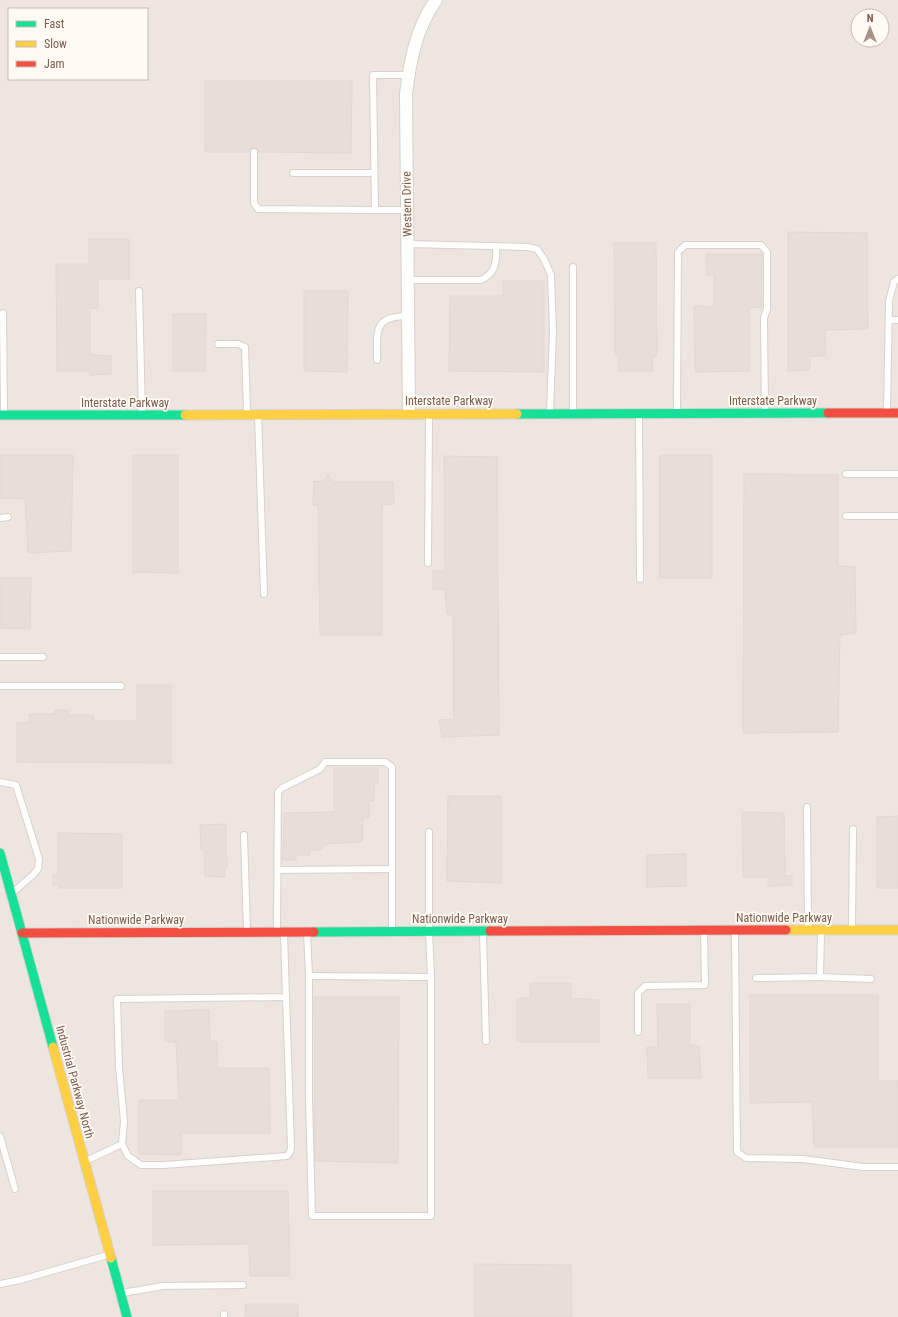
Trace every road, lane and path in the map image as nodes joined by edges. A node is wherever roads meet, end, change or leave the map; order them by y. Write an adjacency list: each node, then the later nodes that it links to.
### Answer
1 (436, 0): 2 (street, Western Drive)
2 (408, 75): 5 (lane); 7 (street, Western Drive)
3 (254, 152): 6 (lane)
4 (293, 173): 5 (lane)
5 (374, 173): 6 (lane)
6 (375, 210): 7 (lane)
7 (407, 210): 8 (street, Western Drive)
8 (408, 244): 9 (lane); 12 (street, Western Drive)
9 (496, 246): 12 (lane); 29 (lane)
10 (573, 267): 30 (lane)
11 (898, 279): 16 (lane)
12 (408, 280): 15 (street, Western Drive)
13 (139, 291): 32 (lane)
14 (3, 313): 31 (lane)
15 (408, 316): 19 (lane); 27 (street, Western Drive)
16 (890, 320): 17 (lane); 23 (lane)
17 (898, 320)
18 (218, 344): 25 (lane)
19 (377, 360)
20 (639, 413): 21 (street, Interstate Parkway); 30 (street, Interstate Parkway); 40 (lane)
21 (677, 413): 22 (street, Interstate Parkway); 22 (lane)
22 (765, 413): 23 (street, Interstate Parkway)
23 (887, 413): 24 (street, Interstate Parkway)
24 (898, 413)
25 (247, 414): 26 (street, Interstate Parkway); 32 (street, Interstate Parkway)
26 (258, 414): 27 (street, Interstate Parkway); 41 (lane)
27 (409, 414): 28 (street, Interstate Parkway)
28 (429, 414): 29 (street, Interstate Parkway); 39 (lane)
29 (550, 414): 30 (street, Interstate Parkway)
30 (573, 414)
31 (2, 415): 32 (street, Interstate Parkway)
32 (142, 416)
33 (846, 474): 34 (lane)
34 (898, 474)
35 (846, 516): 36 (lane)
36 (898, 516)
37 (0, 518): 38 (lane)
38 (8, 518)
39 (428, 563)
40 (640, 579)
41 (264, 594)
42 (43, 657): 43 (lane)
43 (0, 658)
44 (0, 686): 45 (lane)
45 (121, 686)
46 (0, 782): 55 (lane)
47 (807, 808): 58 (lane)
48 (853, 830): 60 (lane)
49 (429, 832): 62 (lane)
50 (244, 835): 64 (lane)
51 (0, 853): 54 (street, Industrial Parkway North)
52 (392, 869): 53 (lane); 53 (lane); 67 (lane)
53 (278, 870): 65 (lane)
54 (3, 878): 55 (street, Industrial Parkway North)
55 (11, 894): 68 (street, Industrial Parkway North)
56 (704, 930): 57 (street, Nationwide Parkway); 63 (street, Nationwide Parkway); 75 (lane)
57 (735, 930): 58 (street, Nationwide Parkway); 80 (lane)
58 (808, 930): 59 (street, Nationwide Parkway)
59 (821, 930): 60 (street, Nationwide Parkway); 71 (lane)
60 (852, 930): 61 (street, Nationwide Parkway)
61 (898, 930)
62 (429, 931): 63 (street, Nationwide Parkway); 67 (street, Nationwide Parkway); 70 (lane)
63 (483, 931): 76 (lane)
64 (247, 932): 65 (street, Nationwide Parkway); 68 (street, Nationwide Parkway)
65 (281, 932): 66 (street, Nationwide Parkway); 74 (lane)
66 (307, 932): 67 (street, Nationwide Parkway); 69 (lane)
67 (392, 932)
68 (22, 933): 79 (street, Industrial Parkway North)
69 (309, 976): 70 (lane); 70 (lane)
70 (431, 977)
71 (820, 977): 72 (lane); 73 (lane)
72 (756, 978)
73 (871, 979)
74 (286, 997): 78 (lane); 78 (lane)
75 (638, 1032)
76 (486, 1040)
77 (0, 1136): 81 (lane)
78 (122, 1144): 79 (lane)
79 (84, 1161): 82 (street, Industrial Parkway North)
80 (898, 1167)
81 (15, 1189)
82 (110, 1254): 83 (lane); 85 (street, Industrial Parkway North)
83 (0, 1284)
84 (243, 1285): 85 (lane)
85 (120, 1293): 86 (street, Industrial Parkway North)
86 (127, 1317)

